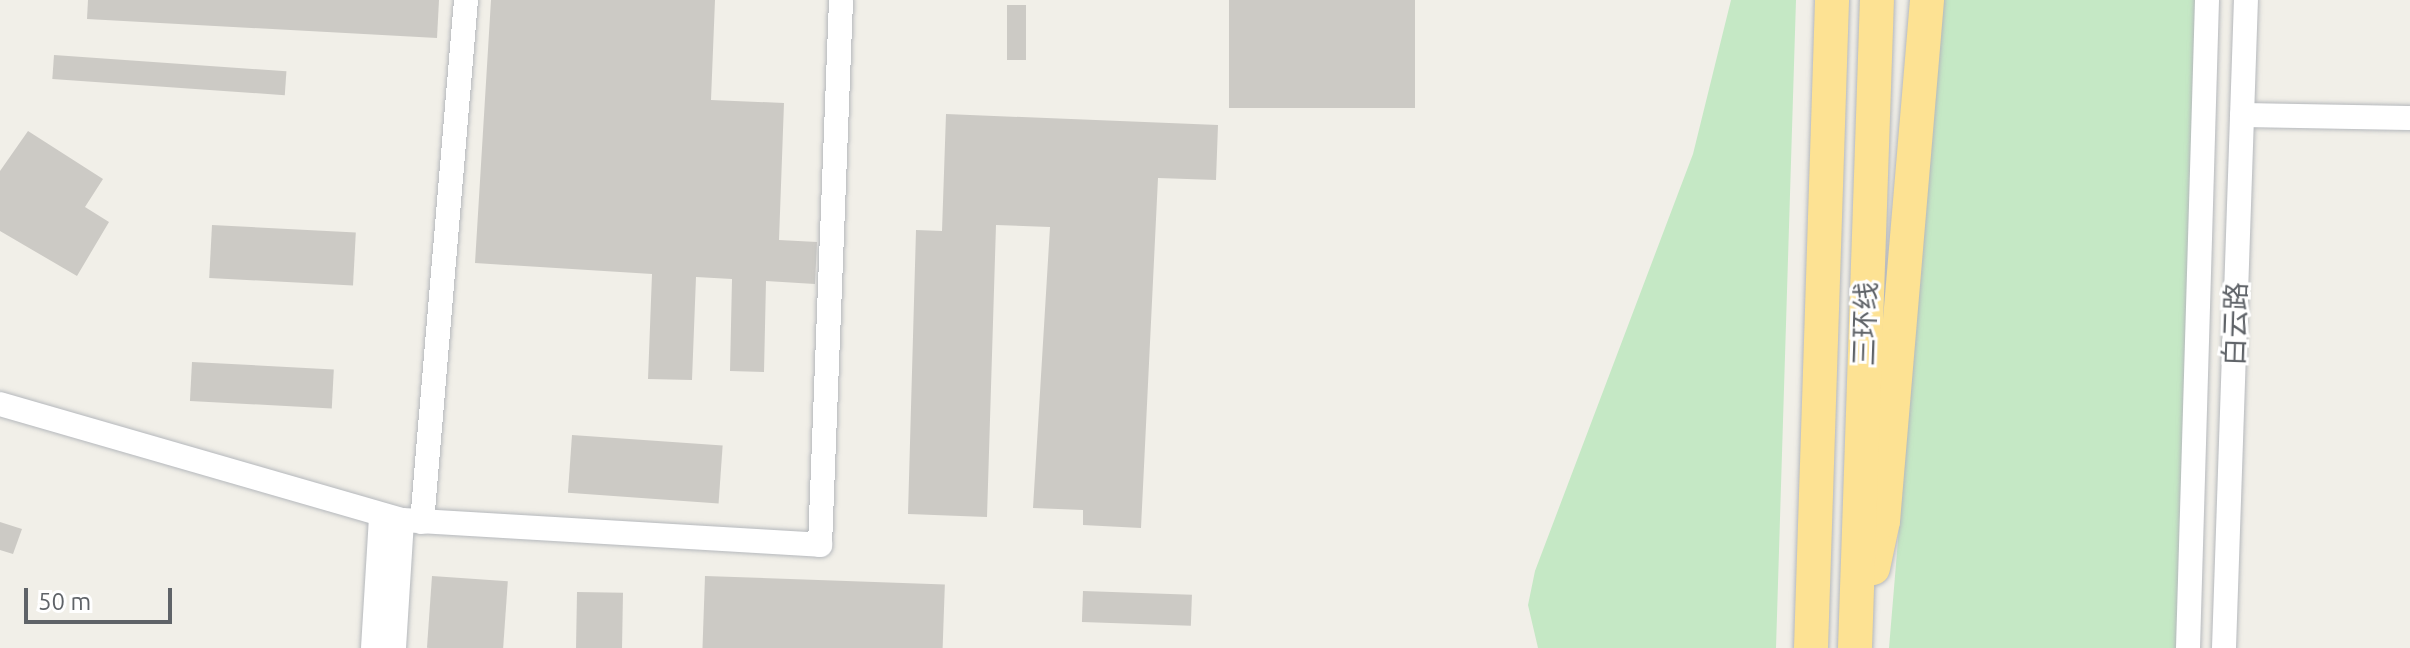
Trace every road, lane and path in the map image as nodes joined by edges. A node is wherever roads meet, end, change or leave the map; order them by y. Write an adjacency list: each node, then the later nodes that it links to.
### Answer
1 (466, 0): 13 (street)
2 (841, 0): 13 (street)
3 (1811, 0): 11 (highway)
4 (1832, 0): 11 (highway, 三环线)
5 (1877, 0): 14 (highway, 三环线)
6 (1927, 0): 14 (highway)
7 (2207, 0): 18 (street, 白云路)
8 (2246, 0): 9 (street, 白云路)
9 (2242, 115): 10 (street); 19 (street, 白云路)
10 (2410, 118)
11 (1828, 152): 17 (highway, 三环线)
12 (0, 404): 13 (street)
13 (402, 519): 15 (street); 16 (street)
14 (1855, 643)
15 (373, 648)
16 (394, 648)
17 (1811, 648)
18 (2188, 648)
19 (2224, 648)

